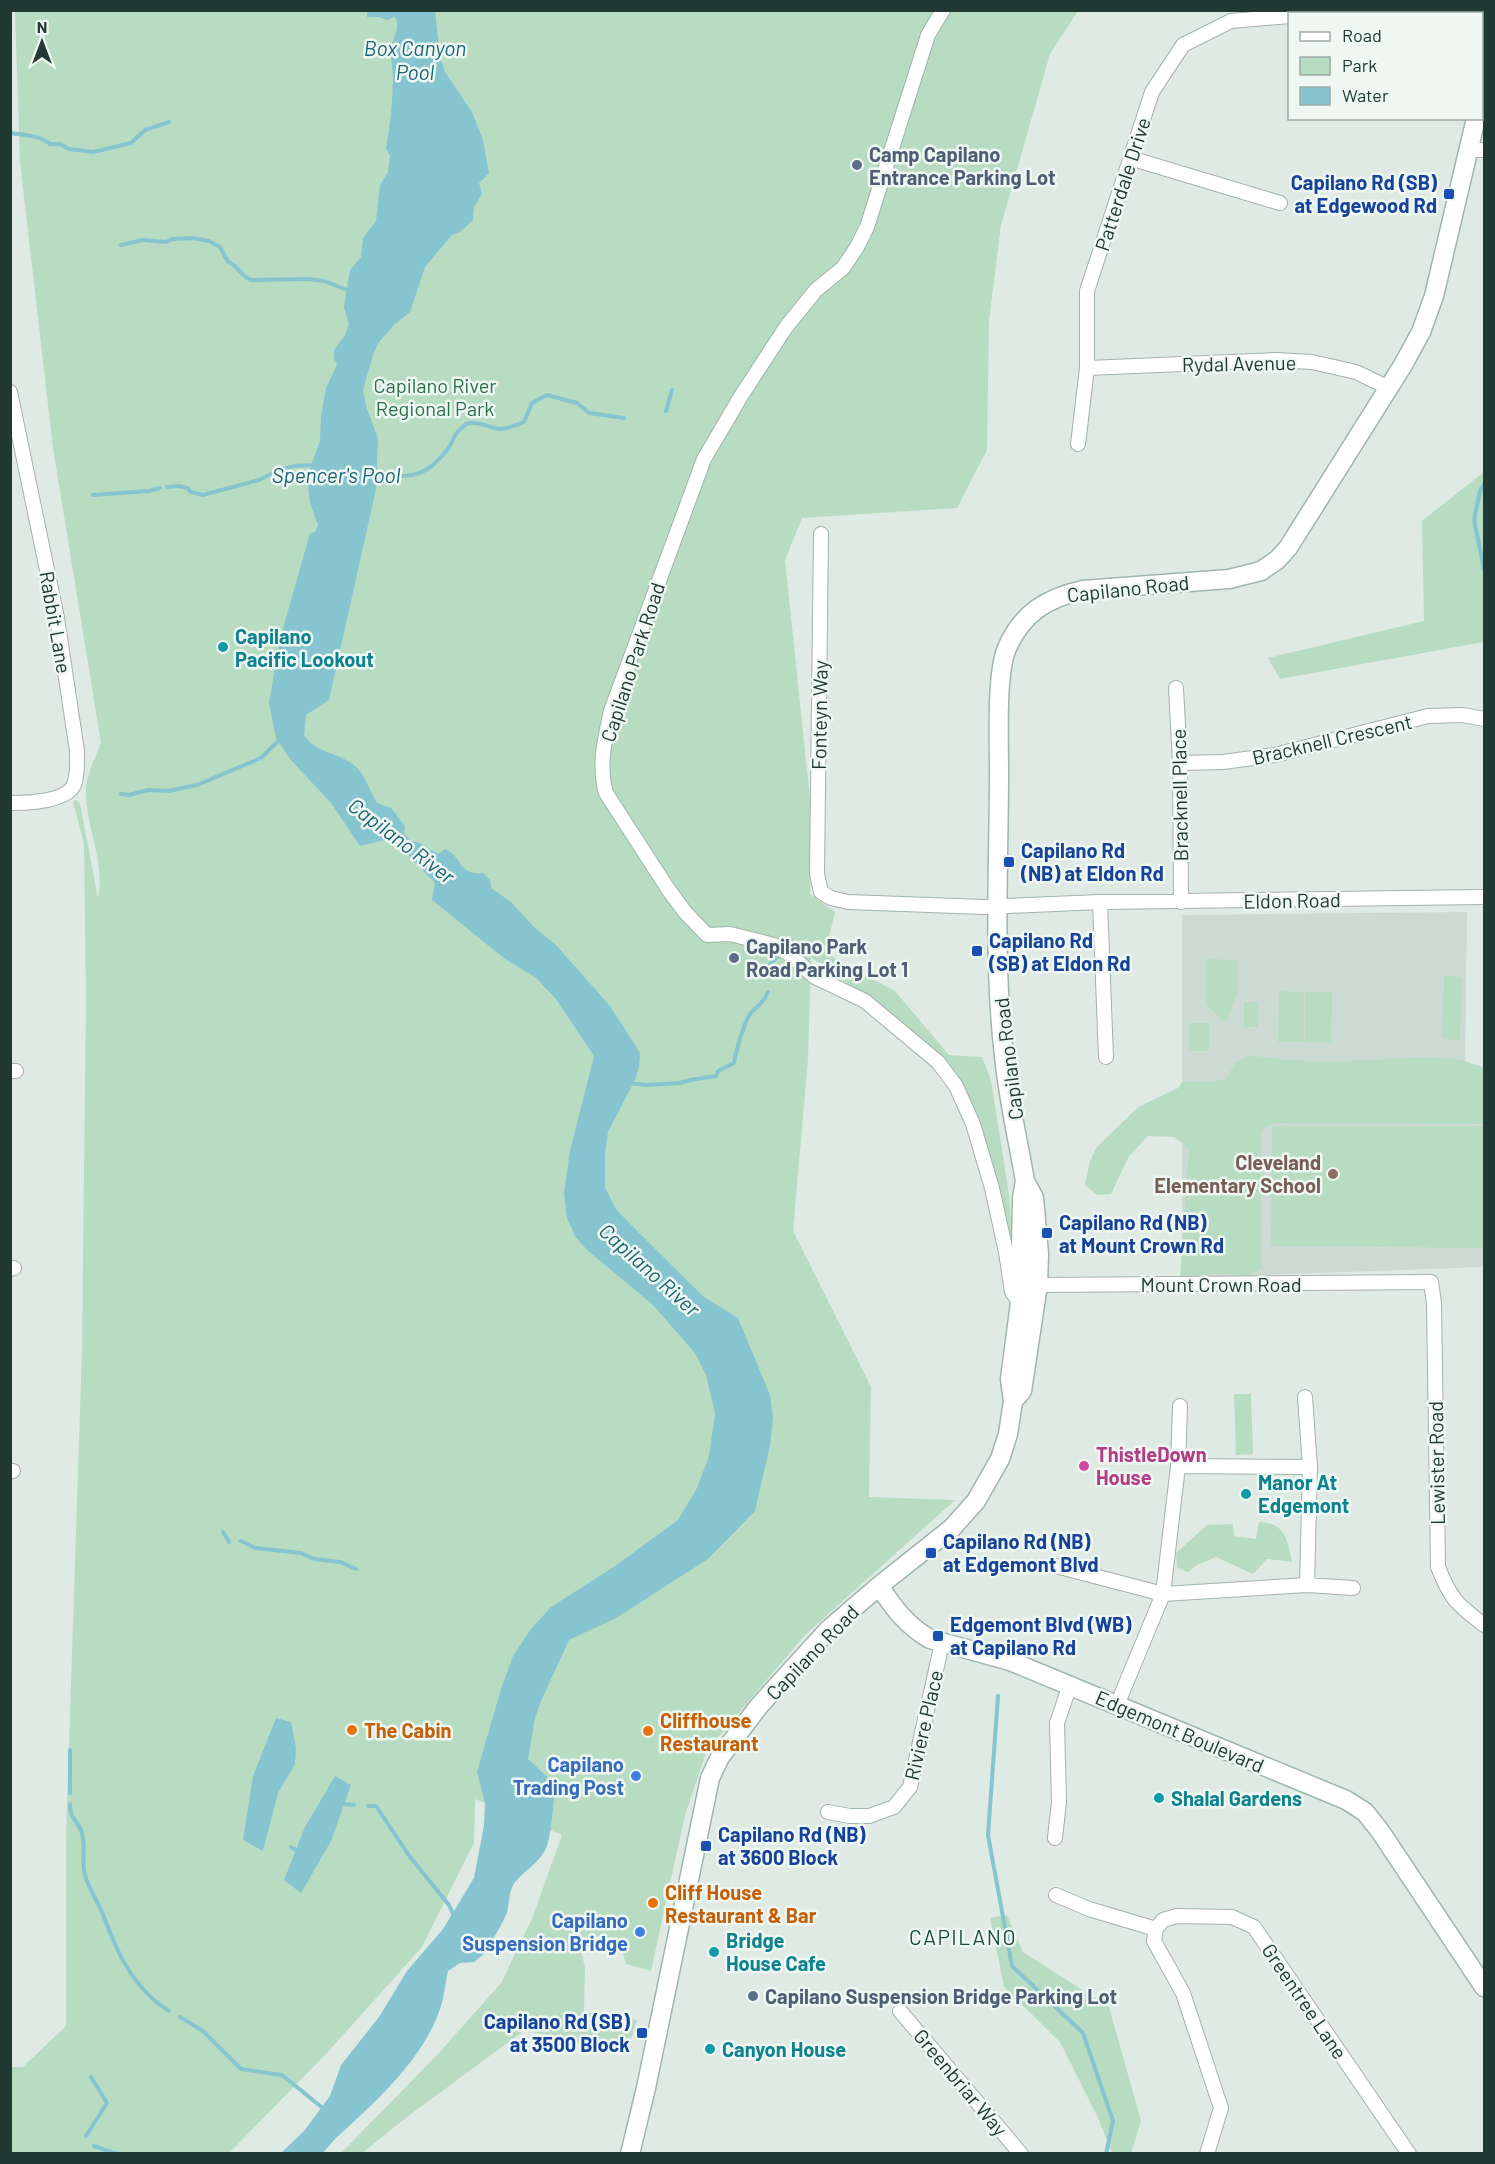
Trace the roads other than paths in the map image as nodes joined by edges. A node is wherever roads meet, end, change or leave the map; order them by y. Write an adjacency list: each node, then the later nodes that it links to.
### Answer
1 (943, 10): 26 (street, Capilano Park Road)
2 (1288, 16): 5 (street, Patterdale Drive)
3 (1476, 120): 4 (main road, Capilano Road)
4 (1477, 150): 8 (main road, Capilano Road)
5 (1130, 158): 6 (street); 7 (street, Patterdale Drive)
6 (1280, 203)
7 (1087, 368): 8 (street, Rydal Avenue); 10 (street, Patterdale Drive)
8 (1387, 387): 20 (main road, Capilano Road)
9 (10, 392): 15 (street, Rabbit Lane)
10 (1078, 444)
11 (821, 534): 16 (street, Fonteyn Way)
12 (1176, 688): 14 (street, Bracknell Place)
13 (1485, 718): 14 (street, Bracknell Crescent)
14 (1180, 763): 19 (street, Bracknell Place)
15 (10, 803)
16 (824, 894): 20 (street, Eldon Road)
17 (1485, 897): 19 (street, Eldon Road)
18 (1100, 902): 19 (street, Eldon Road); 20 (street, Eldon Road); 21 (street)
19 (1181, 902)
20 (998, 906): 22 (main road, Capilano Road)
21 (1106, 1057)
22 (1025, 1181): 23 (main road, Capilano Road); 25 (main road, Capilano Road)
23 (1022, 1230): 25 (main road); 26 (main road, Capilano Road)
24 (1431, 1282): 25 (street, Mount Crown Road); 38 (street, Lewister Road)
25 (1038, 1285): 26 (street); 27 (main road, Capilano Road)
26 (1020, 1303): 27 (main road); 29 (main road, Capilano Road)
27 (1026, 1370): 29 (main road, Capilano Road)
28 (1305, 1396): 32 (street)
29 (1013, 1401): 34 (main road, Capilano Road)
30 (1180, 1406): 31 (street)
31 (1178, 1466): 32 (street); 37 (street)
32 (1310, 1467): 35 (street)
33 (1056, 1566): 37 (street)
34 (879, 1586): 39 (main road, Edgemont Boulevard); 48 (main road, Capilano Road)
35 (1308, 1586): 36 (street); 37 (street)
36 (1353, 1588)
37 (1163, 1594): 41 (street)
38 (1485, 1625)
39 (942, 1643): 40 (main road, Edgemont Boulevard); 42 (street, Riviere Place)
40 (1070, 1685): 41 (main road, Edgemont Boulevard); 43 (street)
41 (1117, 1705): 46 (main road, Edgemont Boulevard)
42 (828, 1812)
43 (1055, 1838)
44 (1056, 1895): 45 (street)
45 (1159, 1924): 50 (street); 51 (street, Greentree Lane)
46 (1485, 1987)
47 (900, 2011): 49 (street, Greenbriar Way)
48 (630, 2154)
49 (1021, 2154)
50 (1207, 2154)
51 (1409, 2154)

